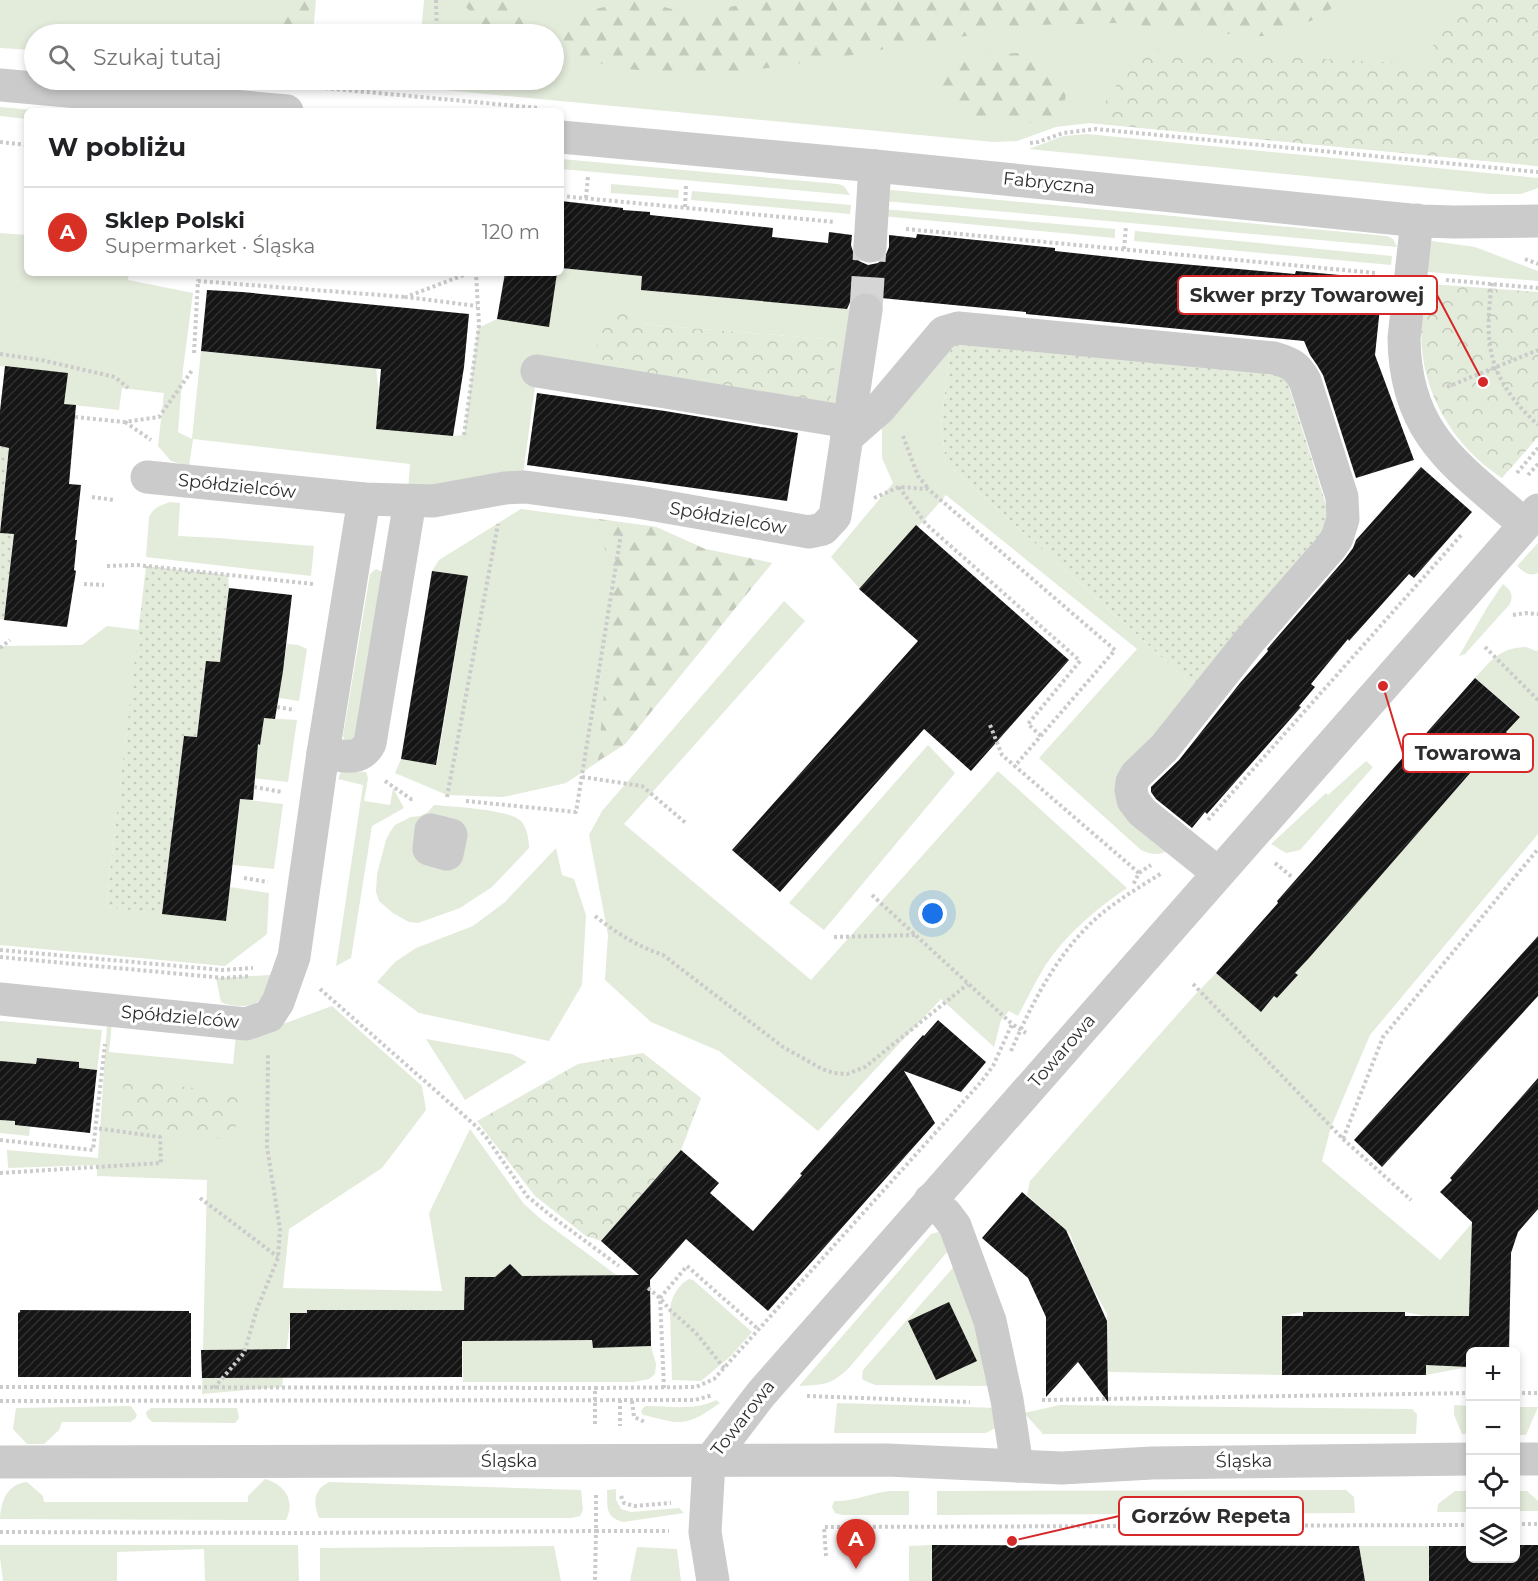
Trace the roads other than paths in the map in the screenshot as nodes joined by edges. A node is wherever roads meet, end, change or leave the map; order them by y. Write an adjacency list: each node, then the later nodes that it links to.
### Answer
1 (0, 85): 2 (street)
2 (24, 87)
3 (55, 90): 4 (street)
4 (254, 108)
5 (564, 137): 6 (street, Fabryczna)
6 (875, 166): 7 (street, Fabryczna); 9 (street)
7 (1417, 220): 8 (street, Fabryczna); 16 (street)
8 (1538, 221)
9 (870, 236)
10 (866, 310): 12 (street)
11 (537, 372): 12 (street)
12 (848, 430): 15 (street, Spółdzielców); 18 (street)
13 (147, 477): 14 (street, Spółdzielców)
14 (364, 499): 15 (street, Spółdzielców); 17 (street)
15 (410, 501): 17 (street)
16 (1521, 513): 18 (street, Towarowa)
17 (336, 754): 19 (street, Spółdzielców)
18 (1197, 856): 20 (street, Towarowa)
19 (0, 999)
20 (930, 1200): 25 (street, Towarowa); 26 (street)
21 (1466, 1459): 26 (street, Śląska)
22 (1520, 1459): 23 (street)
23 (1538, 1459)
24 (0, 1462): 25 (street, Śląska)
25 (709, 1462): 26 (street, Śląska); 27 (street)
26 (1017, 1466)
27 (713, 1581)

